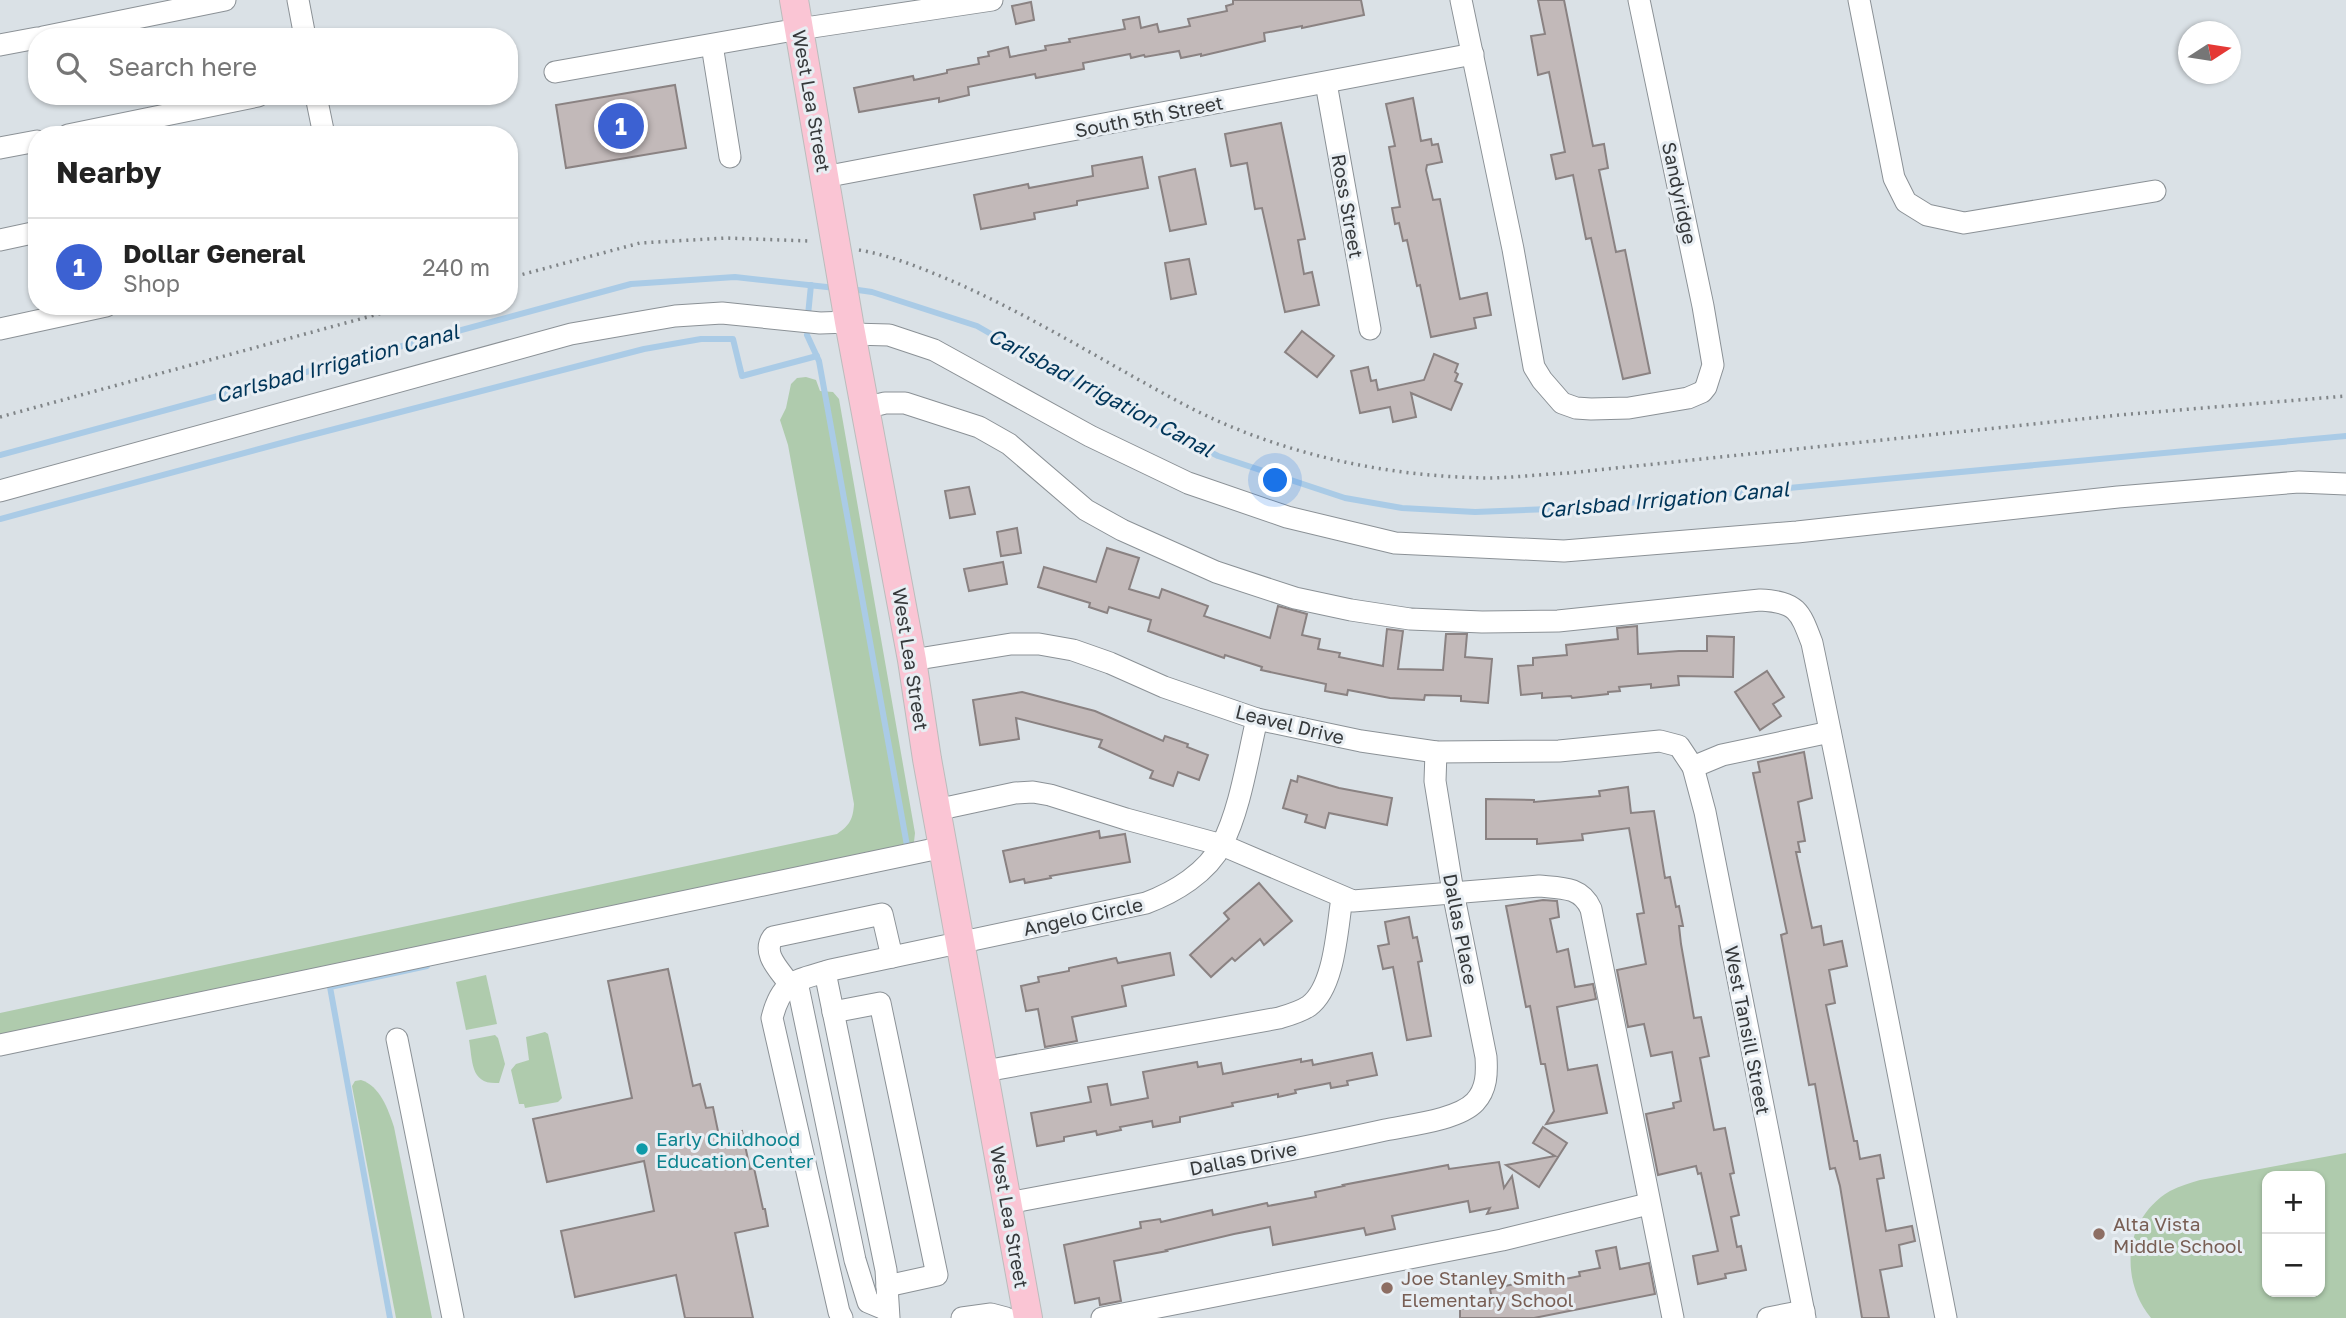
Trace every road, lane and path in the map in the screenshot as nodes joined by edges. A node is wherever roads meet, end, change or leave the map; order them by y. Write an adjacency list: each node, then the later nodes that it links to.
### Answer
1 (225, 0): 8 (street)
2 (298, 0): 9 (street)
3 (794, 0): 10 (main road, West Lea Street)
4 (992, 0): 10 (street)
5 (1461, 0): 14 (street)
6 (1639, 0): 14 (street, Sandyridge)
7 (1859, 0): 25 (street)
8 (87, 28)
9 (303, 28)
10 (799, 29): 12 (street); 24 (main road, West Lea Street)
11 (28, 40): 13 (street)
12 (712, 45): 15 (street); 23 (street)
13 (0, 46)
14 (1474, 54): 16 (street, South 5th Street)
15 (555, 72)
16 (1326, 83): 24 (street, South 5th Street); 33 (street, Ross Street)
17 (214, 105): 19 (street)
18 (318, 105): 20 (street)
19 (112, 126)
20 (322, 126)
21 (28, 143): 22 (street)
22 (0, 148)
23 (730, 157)
24 (824, 177): 28 (main road, West Lea Street)
25 (2155, 191)
26 (28, 234): 27 (street)
27 (0, 240)
28 (837, 252): 29 (path); 32 (main road, West Lea Street); 35 (path)
29 (518, 276)
30 (65, 315): 34 (street)
31 (375, 315): 37 (path)
32 (850, 328): 36 (main road, West Lea Street); 38 (street); 39 (street)
33 (1370, 328)
34 (0, 329)
35 (2346, 396)
36 (865, 408): 40 (main road, West Lea Street); 42 (street)
37 (0, 416)
38 (2346, 484)
39 (0, 491)
40 (912, 660): 41 (street, Leavel Drive); 46 (main road, West Lea Street)
41 (1257, 719): 44 (street, Leavel Drive); 47 (street, Angelo Circle)
42 (1830, 732): 45 (street); 72 (street)
43 (1679, 746): 44 (street, Leavel Drive); 45 (street, West Tansill Street)
44 (1436, 752): 49 (street, Dallas Place)
45 (1693, 767): 63 (street, West Tansill Street)
46 (936, 810): 47 (street); 48 (main road, West Lea Street)
47 (1222, 845): 50 (street); 51 (street, Angelo Circle)
48 (944, 847): 51 (main road, West Lea Street); 56 (street)
49 (1453, 892): 50 (street); 58 (street, Dallas Place); 60 (street)
50 (1342, 898): 57 (street)
51 (961, 942): 52 (street, Angelo Circle); 57 (main road, West Lea Street)
52 (892, 957): 53 (street, Angelo Circle); 53 (street)
53 (806, 979): 54 (street); 62 (street); 65 (street)
54 (833, 1012): 61 (street); 61 (street)
55 (397, 1039): 64 (street)
56 (0, 1045)
57 (985, 1071): 59 (main road, West Lea Street)
58 (1474, 1103): 59 (street, Dallas Drive)
59 (1008, 1203): 68 (main road, West Lea Street)
60 (1648, 1203): 69 (street); 70 (street)
61 (887, 1286): 62 (street)
62 (888, 1314)
63 (1804, 1314): 71 (street)
64 (453, 1318)
65 (842, 1318)
66 (962, 1318): 67 (street)
67 (1006, 1318)
68 (1028, 1318)
69 (1102, 1318)
70 (1673, 1318)
71 (1768, 1318)
72 (1946, 1318)

